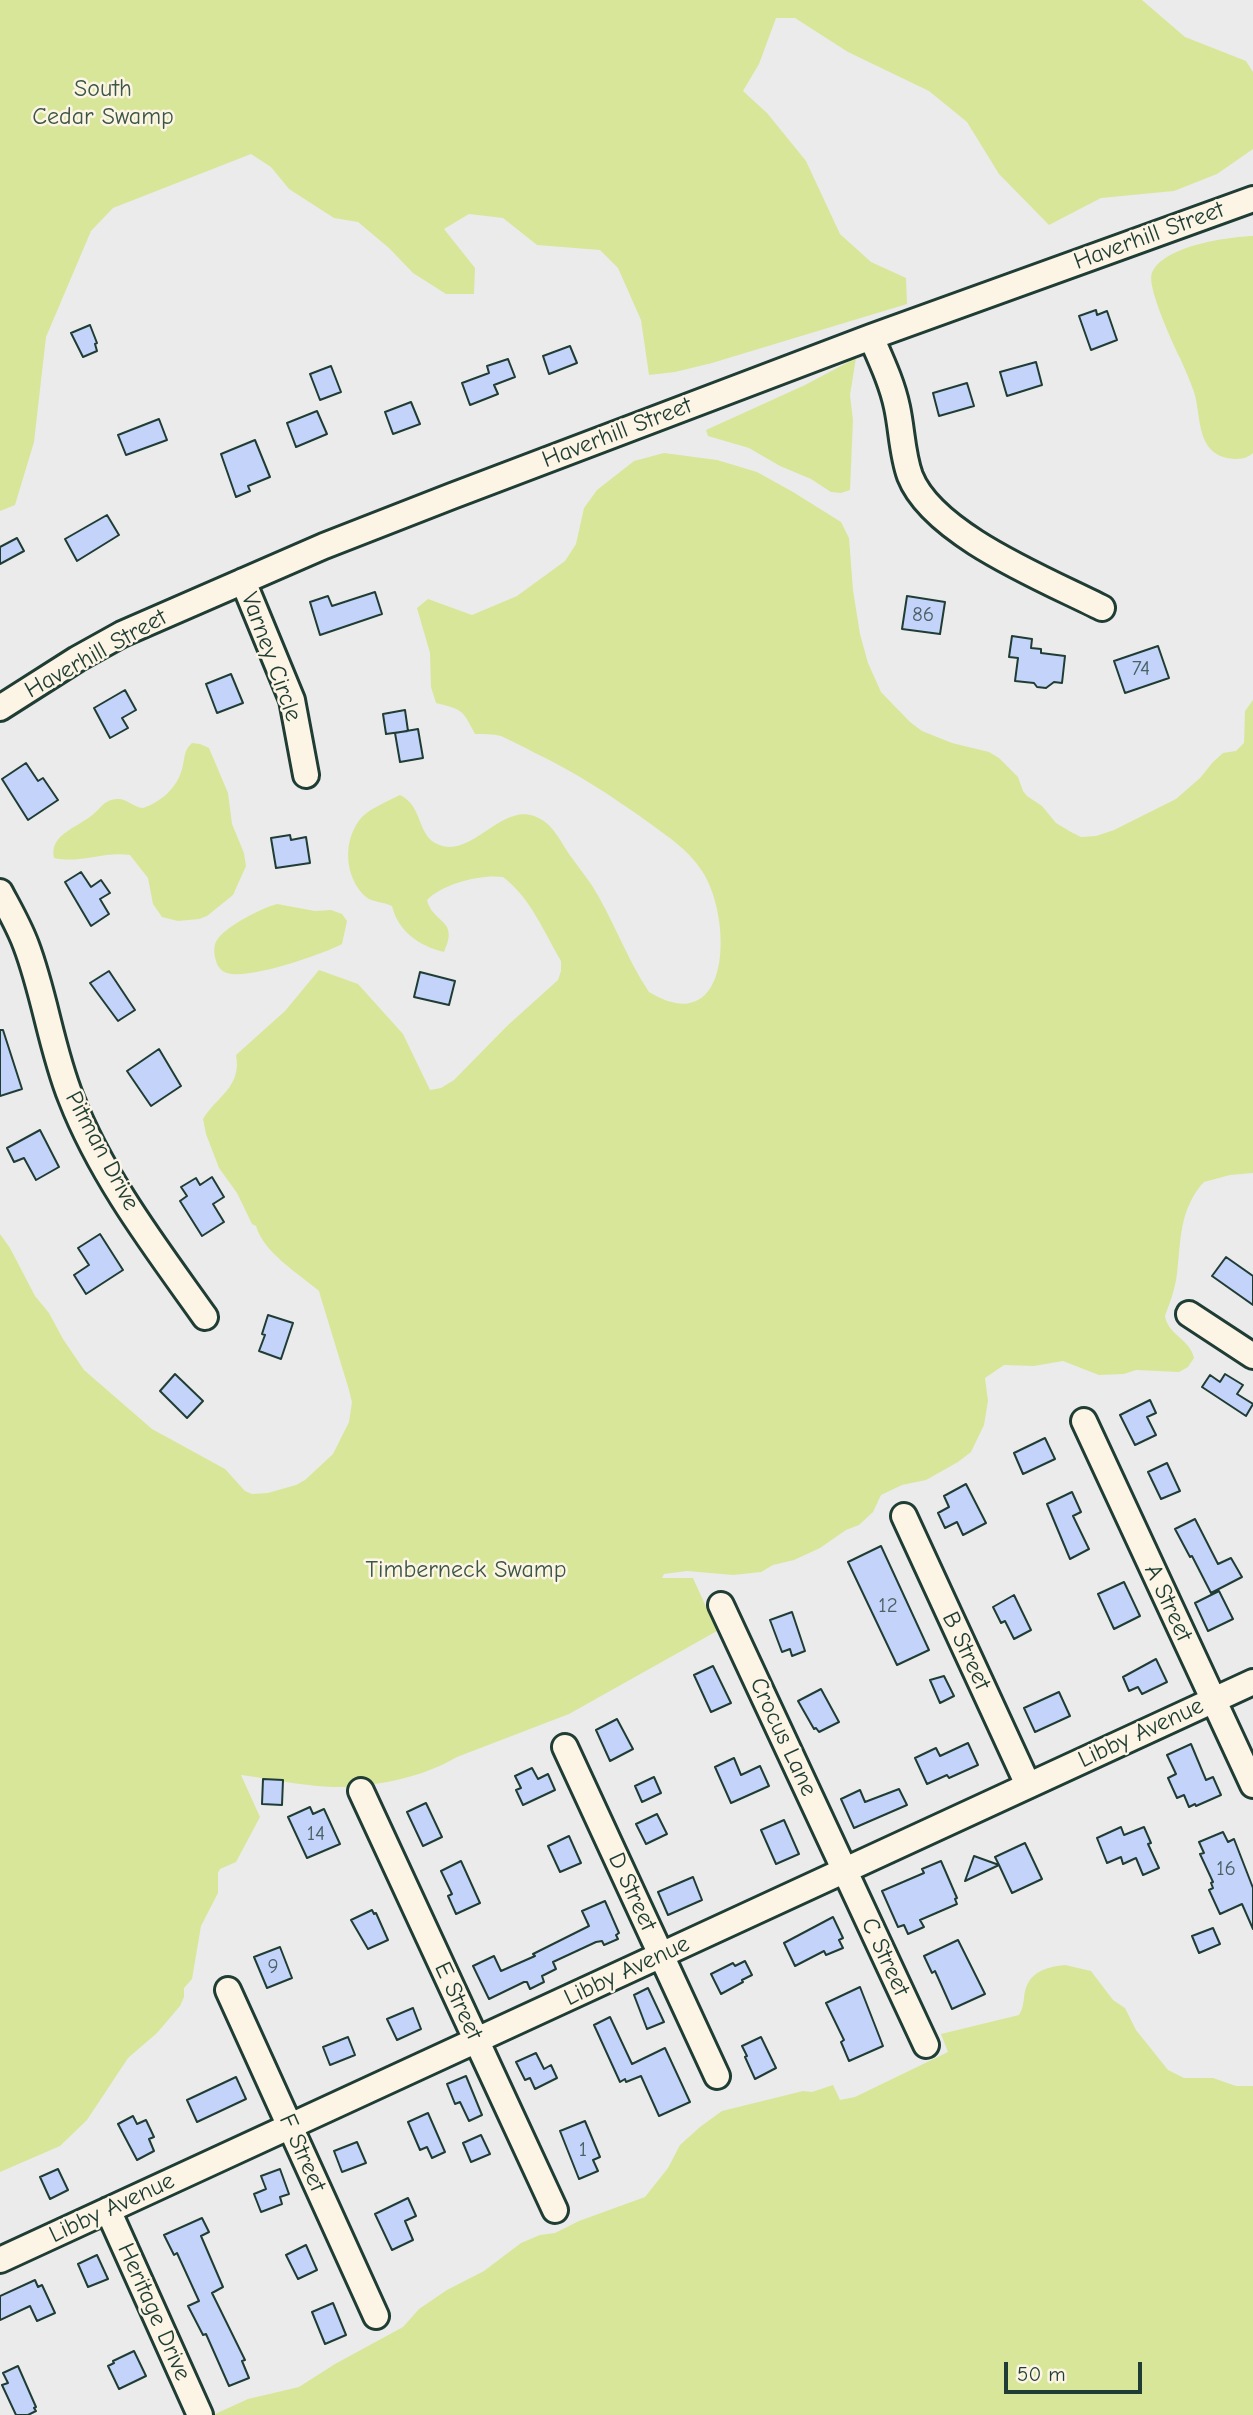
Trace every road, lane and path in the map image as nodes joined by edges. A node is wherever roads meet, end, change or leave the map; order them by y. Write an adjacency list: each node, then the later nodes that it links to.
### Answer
1 (1253, 199): 2 (street, Haverhill Street)
2 (871, 337): 3 (street, Haverhill Street); 4 (street)
3 (243, 581): 5 (street, Haverhill Street); 6 (street, Varney Circle)
4 (1102, 608)
5 (0, 708)
6 (306, 775)
7 (0, 892): 9 (street, Pitman Drive)
8 (1189, 1314): 10 (street)
9 (205, 1317)
10 (1253, 1356)
11 (1084, 1421): 15 (street, A Street)
12 (904, 1516): 17 (street, B Street)
13 (721, 1605): 20 (street, Crocus Lane)
14 (1253, 1682): 15 (street, Libby Avenue)
15 (1214, 1700): 17 (street, Libby Avenue); 18 (street, A Street)
16 (565, 1747): 21 (street, D Street)
17 (1028, 1785): 20 (street, Libby Avenue)
18 (1253, 1785)
19 (361, 1791): 23 (street, E Street)
20 (845, 1870): 21 (street, Libby Avenue); 24 (street, C Street)
21 (661, 1955): 23 (street, Libby Avenue); 25 (street, D Street)
22 (228, 1990): 26 (street, F Street)
23 (476, 2040): 26 (street, Libby Avenue); 28 (street, E Street)
24 (926, 2045)
25 (717, 2076)
26 (290, 2126): 27 (street, Libby Avenue); 30 (street, F Street)
27 (108, 2210): 29 (street, Libby Avenue); 31 (street, Heritage Drive)
28 (555, 2210)
29 (0, 2260)
30 (376, 2316)
31 (200, 2415)

